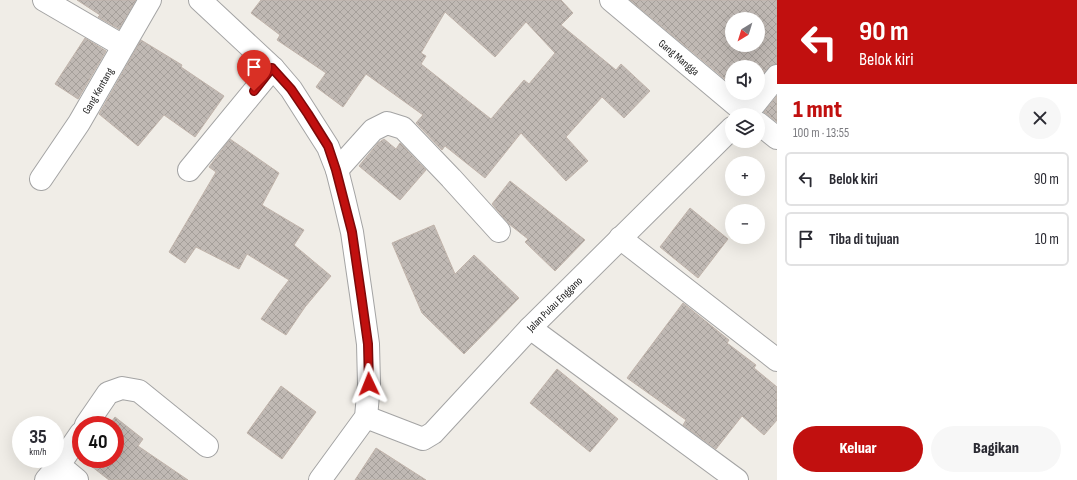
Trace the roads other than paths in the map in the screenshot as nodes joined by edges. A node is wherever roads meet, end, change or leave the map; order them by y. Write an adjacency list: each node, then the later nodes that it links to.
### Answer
1 (44, 0): 5 (street)
2 (150, 0): 5 (street, Gang Kentang)
3 (200, 0): 6 (street)
4 (611, 0): 8 (street, Gang Mangga)
5 (122, 46): 15 (street, Gang Kentang)
6 (272, 68): 13 (street); 14 (street)
7 (777, 76): 9 (street, Jalan Pulau Enggano)
8 (734, 108)
9 (754, 108)
10 (765, 131): 11 (street, Gang Mangga)
11 (777, 138)
12 (725, 139): 17 (street, Jalan Pulau Enggano)
13 (189, 170)
14 (336, 170): 16 (street); 21 (street)
15 (41, 179)
16 (499, 230)
17 (620, 238): 18 (street, Jalan Pulau Enggano); 19 (street)
18 (530, 328): 21 (street, Jalan Pulau Enggano); 27 (street)
19 (777, 360)
20 (92, 416): 23 (street)
21 (366, 417): 26 (street)
22 (72, 446): 24 (street)
23 (207, 446)
24 (53, 473): 25 (street)
25 (77, 480)
26 (320, 480)
27 (737, 480)

